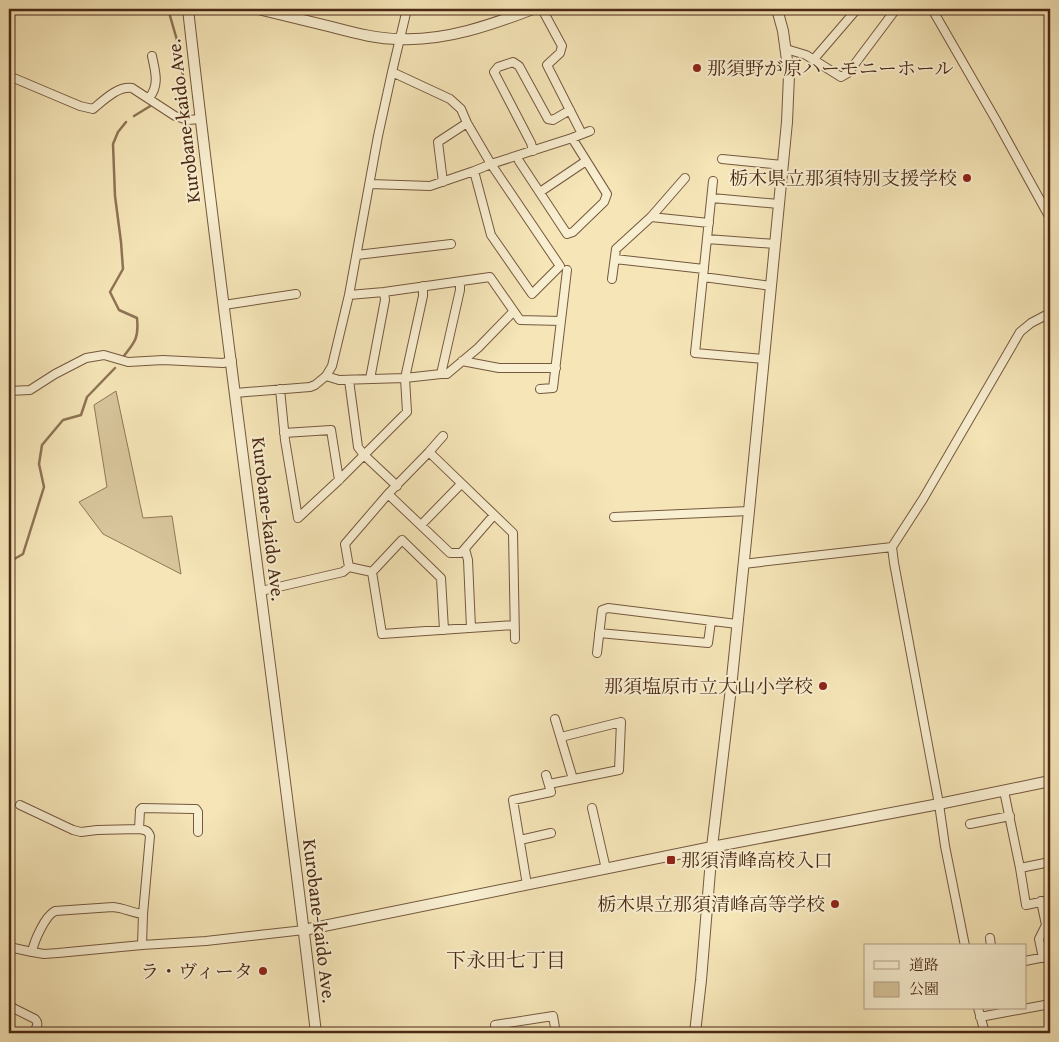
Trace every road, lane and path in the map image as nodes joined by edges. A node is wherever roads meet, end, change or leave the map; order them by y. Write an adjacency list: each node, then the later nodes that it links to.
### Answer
1 (188, 9): 19 (street, Kurobane-kaido Ave.)
2 (407, 9): 11 (street)
3 (533, 9): 10 (street)
4 (542, 9): 18 (street)
5 (778, 9): 12 (street)
6 (857, 9): 14 (street)
7 (896, 9): 14 (street)
8 (932, 9): 37 (street)
9 (265, 10): 11 (street)
10 (514, 12): 11 (street)
11 (400, 40): 15 (street)
12 (786, 49): 14 (street); 27 (street)
13 (152, 56): 17 (street)
14 (814, 60)
15 (392, 72): 20 (street); 32 (street)
16 (9, 76): 17 (street)
17 (149, 98): 19 (street)
18 (570, 110): 21 (street); 22 (street)
19 (200, 119): 54 (street, Kurobane-kaido Ave.)
20 (467, 123): 26 (street); 31 (street)
21 (572, 138): 22 (street); 25 (street)
22 (533, 151): 23 (street)
23 (517, 156): 26 (street); 33 (street)
24 (722, 159): 27 (street)
25 (586, 161): 33 (street); 33 (street)
26 (491, 164): 28 (street); 28 (street)
27 (783, 165): 35 (street)
28 (474, 171): 31 (street)
29 (685, 178): 36 (street)
30 (714, 181): 34 (street)
31 (443, 182): 32 (street)
32 (370, 184): 42 (street)
33 (540, 192)
34 (712, 198): 35 (street); 38 (street)
35 (779, 204): 41 (street)
36 (650, 217): 38 (street); 43 (street)
37 (1050, 218)
38 (709, 223): 39 (street)
39 (707, 239): 41 (street); 44 (street)
40 (451, 244): 42 (street)
41 (776, 244): 50 (street)
42 (357, 255): 53 (street)
43 (615, 259): 44 (street); 47 (street)
44 (704, 269): 46 (street)
45 (567, 270): 57 (street)
46 (703, 278): 50 (street); 58 (street)
47 (612, 279)
48 (460, 282): 49 (street); 55 (street); 62 (street)
49 (423, 286): 51 (street); 64 (street)
50 (771, 286): 58 (street)
51 (384, 292): 53 (street); 65 (street)
52 (296, 294): 54 (street)
53 (350, 295): 63 (street)
54 (224, 305): 59 (street, Kurobane-kaido Ave.)
55 (514, 312): 57 (street); 60 (street)
56 (1050, 314): 83 (street)
57 (561, 321): 61 (street)
58 (764, 359): 79 (street)
59 (232, 361): 69 (street); 70 (street, Kurobane-kaido Ave.)
60 (462, 361): 61 (street); 62 (street)
61 (556, 368): 68 (street)
62 (441, 374): 64 (street)
63 (326, 376): 66 (street); 67 (street)
64 (405, 378): 65 (street); 74 (street)
65 (370, 379): 66 (street)
66 (348, 380): 74 (street)
67 (280, 389): 70 (street); 71 (street)
68 (540, 389)
69 (9, 391)
70 (235, 392): 88 (street, Kurobane-kaido Ave.)
71 (284, 433): 75 (street); 75 (street)
72 (442, 436): 73 (street)
73 (429, 452): 76 (street); 77 (street)
74 (364, 455): 75 (street); 77 (street)
75 (339, 480)
76 (461, 484): 80 (street); 82 (street)
77 (397, 486): 78 (street)
78 (388, 494): 82 (street); 86 (street)
79 (749, 511): 81 (street); 85 (street)
80 (494, 515): 84 (street); 91 (street)
81 (614, 517)
82 (421, 525): 84 (street)
83 (892, 547): 85 (street); 104 (street)
84 (465, 549): 92 (street)
85 (743, 564): 90 (street)
86 (349, 567): 87 (street); 88 (street)
87 (372, 572): 93 (street); 93 (street)
88 (261, 591): 121 (street, Kurobane-kaido Ave.)
89 (712, 621): 90 (street); 94 (street); 94 (street)
90 (737, 624): 113 (street)
91 (514, 625): 92 (street); 95 (street)
92 (471, 628): 93 (street)
93 (444, 630)
94 (599, 633): 96 (street)
95 (515, 639)
96 (597, 652)
97 (555, 719): 98 (street)
98 (561, 738): 100 (street); 100 (street)
99 (546, 775): 102 (street)
100 (573, 779): 102 (street)
101 (1050, 781): 103 (street)
102 (549, 784): 112 (street)
103 (1004, 791): 104 (street); 107 (street)
104 (939, 804): 113 (street); 122 (street)
105 (20, 805): 109 (street)
106 (592, 808): 115 (street)
107 (1010, 816): 108 (street); 116 (street)
108 (970, 824)
109 (139, 829): 110 (street); 120 (street)
110 (198, 832)
111 (551, 833): 112 (street)
112 (520, 840): 117 (street)
113 (712, 847): 115 (street); 138 (street)
114 (1050, 862): 116 (street)
115 (606, 868): 117 (street)
116 (1020, 868): 119 (street)
117 (527, 885): 121 (street)
118 (1050, 900): 119 (street)
119 (1041, 902): 126 (street)
120 (143, 914): 123 (street); 125 (street)
121 (304, 930): 123 (street); 136 (street, Kurobane-kaido Ave.)
122 (965, 944)
123 (142, 945): 125 (street)
124 (9, 947): 125 (street)
125 (32, 952)
126 (1046, 957): 127 (street)
127 (1026, 961)
128 (1050, 1004): 130 (street)
129 (9, 1006): 135 (street)
130 (1026, 1008)
131 (978, 1010): 133 (street)
132 (1018, 1010): 133 (street)
133 (980, 1017): 139 (street)
134 (495, 1024): 137 (street)
135 (33, 1033)
136 (316, 1033)
137 (556, 1033)
138 (695, 1033)
139 (985, 1033)

